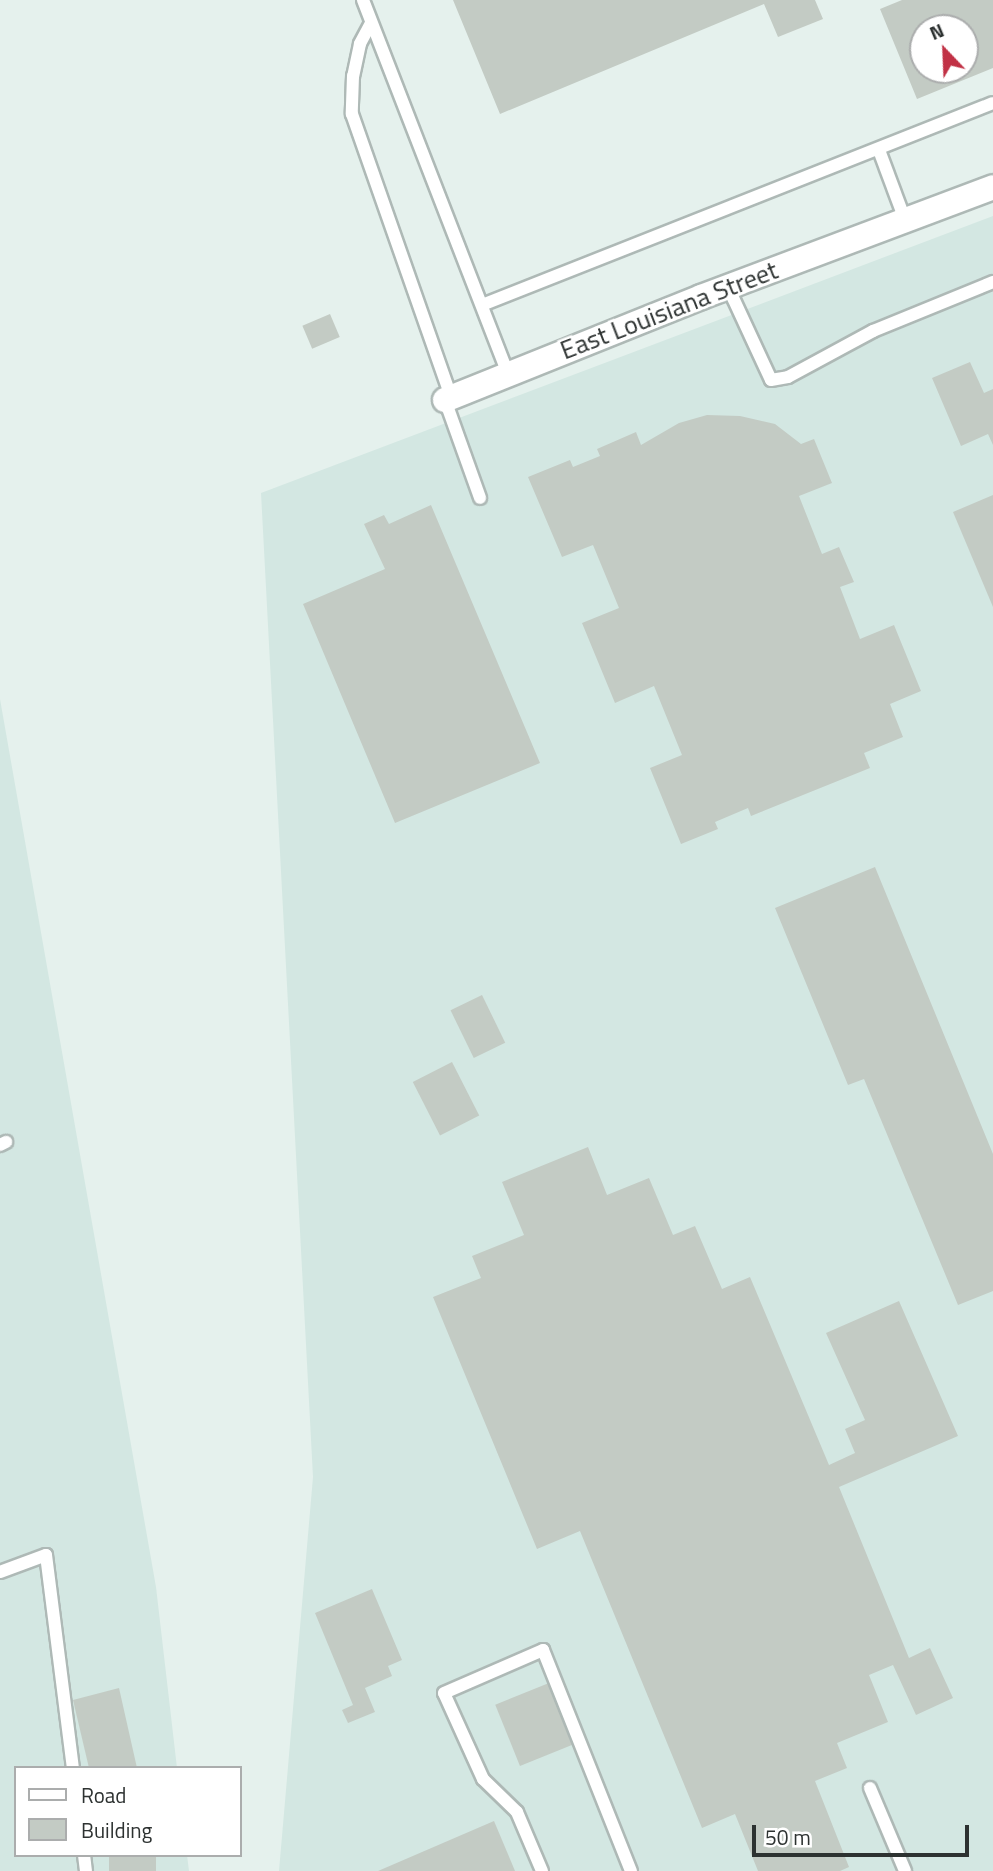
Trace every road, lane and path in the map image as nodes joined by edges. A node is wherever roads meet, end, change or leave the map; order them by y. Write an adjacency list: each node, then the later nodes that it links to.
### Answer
1 (363, 0): 2 (lane)
2 (371, 23): 9 (lane); 11 (lane)
3 (993, 103): 4 (lane)
4 (879, 150): 6 (lane); 9 (lane)
5 (993, 187): 6 (street, East Louisiana Street)
6 (905, 220): 8 (street, East Louisiana Street)
7 (993, 282): 8 (lane)
8 (728, 287): 10 (street, East Louisiana Street)
9 (482, 306): 10 (lane)
10 (508, 373): 11 (street, East Louisiana Street)
11 (448, 399): 12 (lane)
12 (480, 498)
13 (0, 1572): 14 (lane)
14 (73, 1766)
15 (870, 1788): 18 (lane)
16 (542, 1871): 17 (lane)
17 (631, 1871)
18 (905, 1871)

